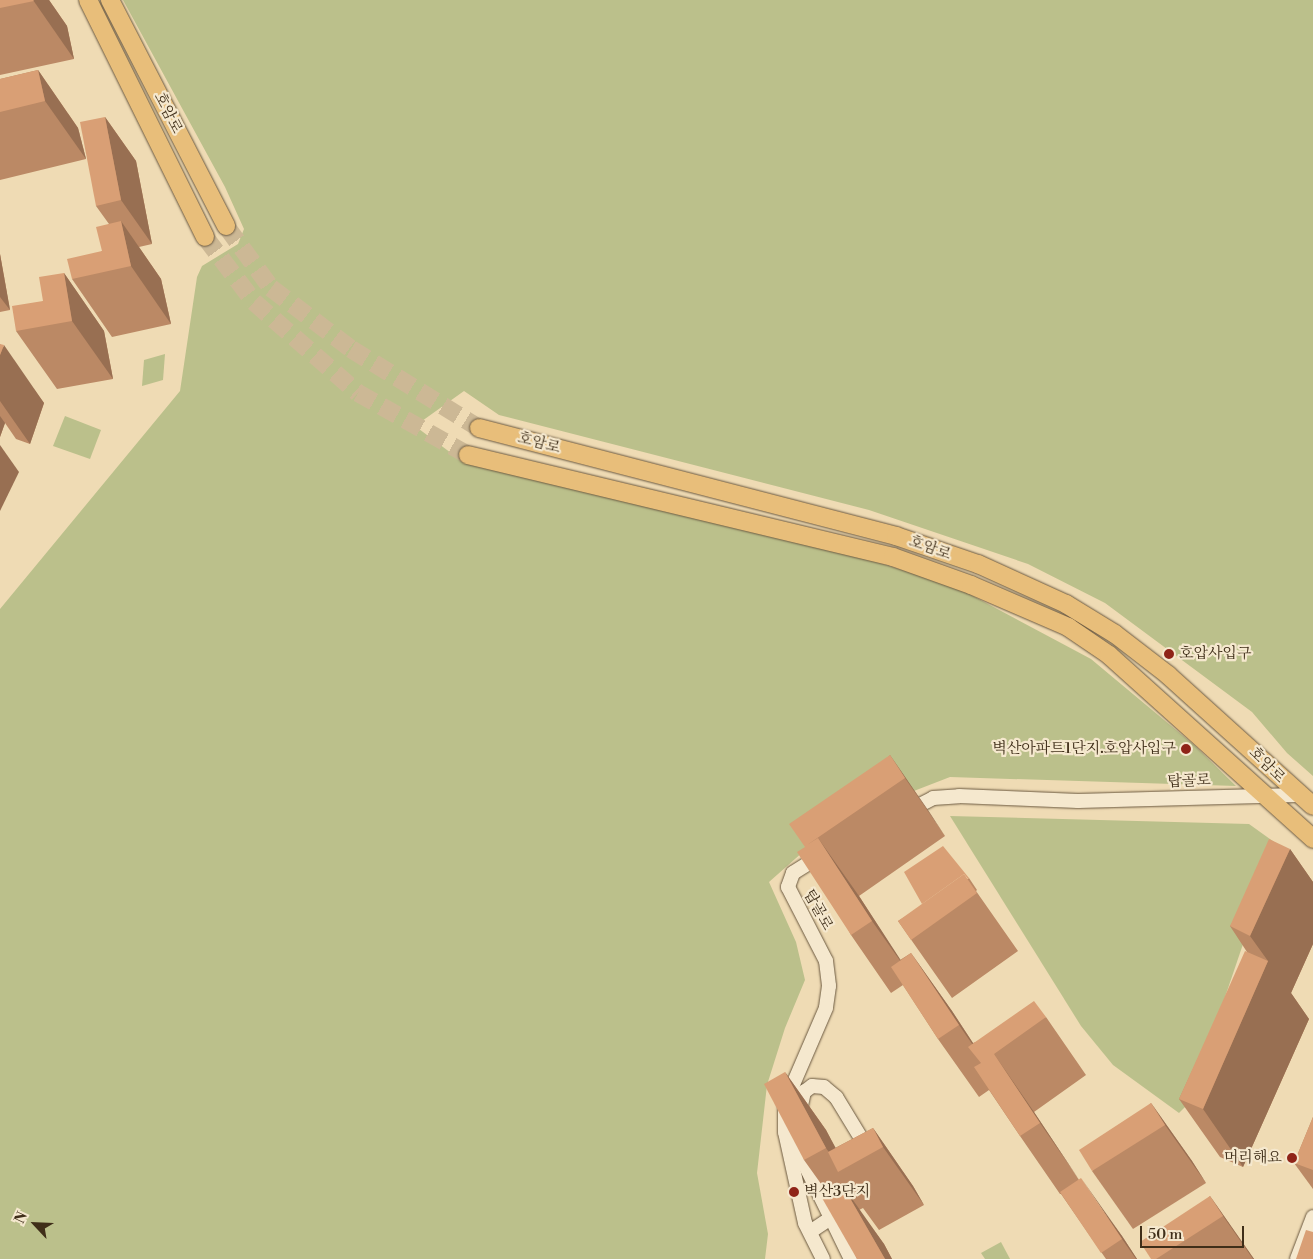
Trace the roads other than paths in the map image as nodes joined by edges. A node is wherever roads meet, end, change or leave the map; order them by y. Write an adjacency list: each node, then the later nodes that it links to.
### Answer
1 (88, 0): 4 (main road)
2 (110, 0): 3 (main road, 호암로)
3 (226, 226)
4 (205, 237)
5 (479, 428): 7 (main road, 호암로)
6 (468, 455): 8 (main road)
7 (1297, 795): 8 (street, 탑골로); 9 (main road, 호암로)
8 (1266, 797): 10 (street, 탑골로); 11 (main road)
9 (1313, 806)
10 (890, 820)
11 (1312, 838)
12 (830, 851): 16 (street, 탑골로)
13 (874, 1159): 15 (street)
14 (1313, 1217): 19 (street)
15 (832, 1218): 16 (street); 18 (street)
16 (810, 1232): 17 (street, 탑골로)
17 (823, 1259)
18 (851, 1259)
19 (1297, 1259)

